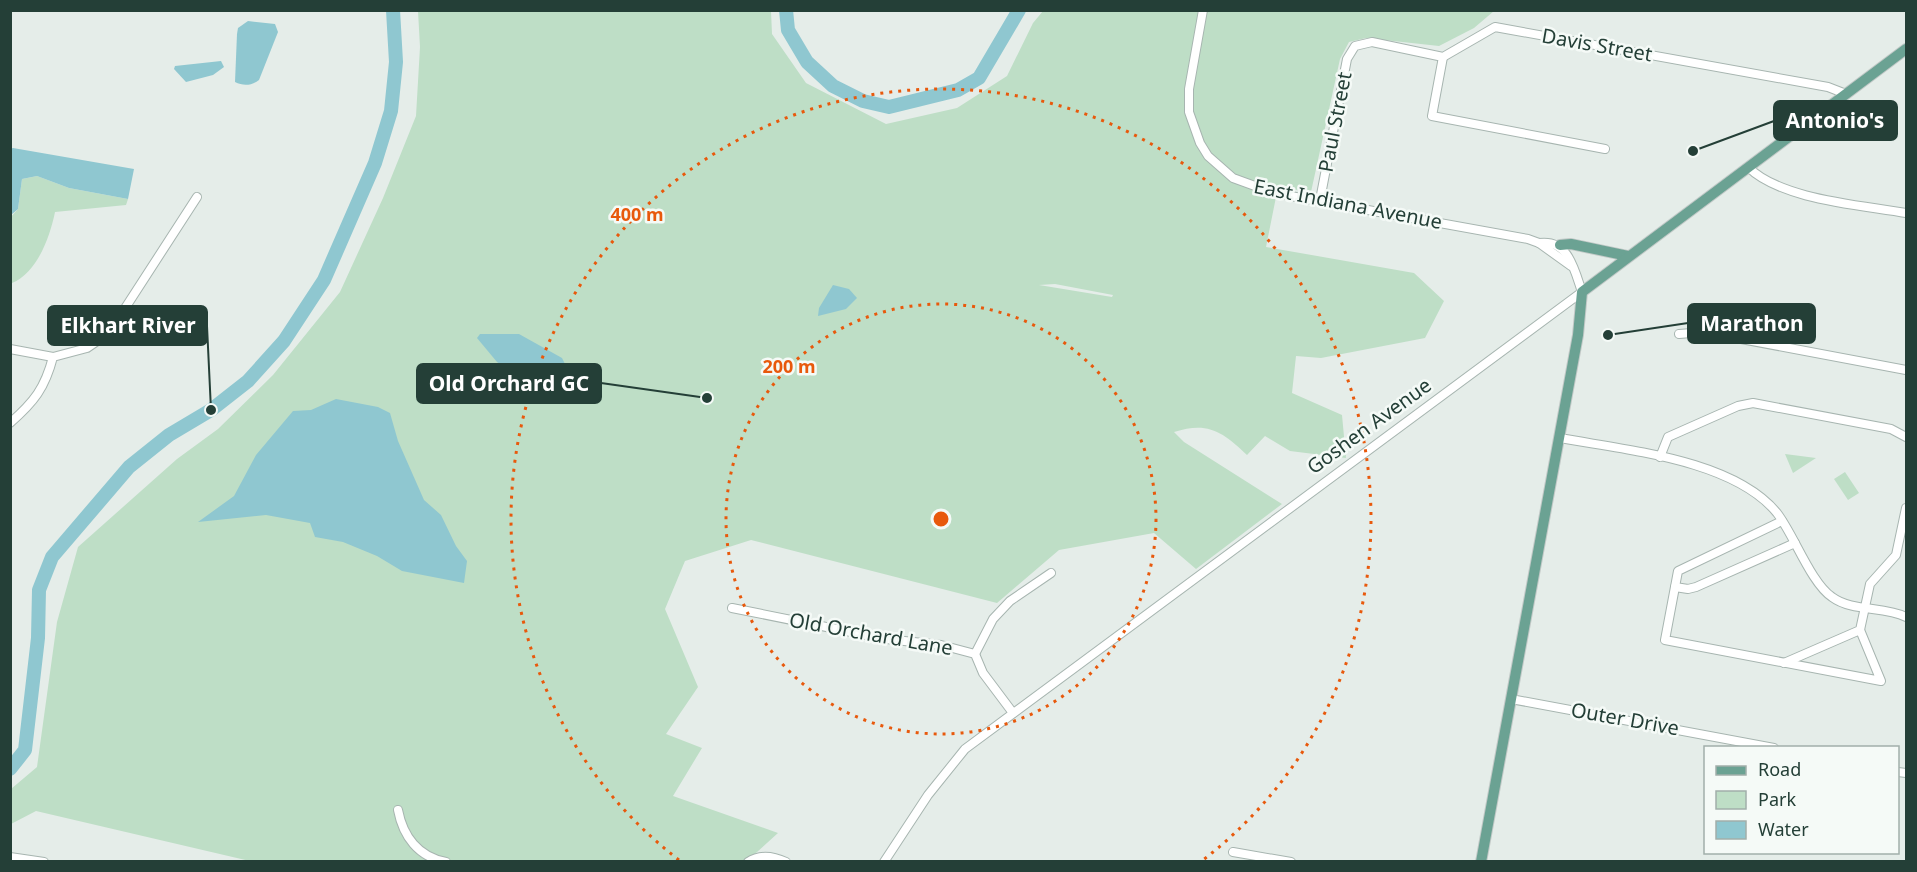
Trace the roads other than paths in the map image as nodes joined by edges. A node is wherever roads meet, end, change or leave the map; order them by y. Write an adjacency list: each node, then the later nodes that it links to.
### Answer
1 (1203, 10): 8 (street, East Indiana Avenue)
2 (1906, 48): 4 (main road, Goshen Avenue)
3 (1443, 57): 4 (street, Davis Street); 5 (street); 8 (street, Paul Street)
4 (1846, 94): 6 (main road, Goshen Avenue)
5 (1605, 149)
6 (1748, 167): 9 (street); 12 (main road, Goshen Avenue)
7 (197, 197): 17 (street)
8 (1320, 200): 10 (street, East Indiana Avenue)
9 (1906, 213)
10 (1539, 243): 11 (street, East Indiana Avenue); 13 (street, East Indiana Avenue)
11 (1560, 245): 12 (main road); 13 (street)
12 (1628, 256): 14 (main road, Goshen Avenue)
13 (1571, 266): 14 (street)
14 (1582, 292): 21 (main road); 35 (street, Goshen Avenue)
15 (1678, 334): 18 (street)
16 (10, 349): 17 (street)
17 (53, 357): 19 (street)
18 (1906, 370)
19 (10, 423)
20 (1906, 437): 22 (street)
21 (1560, 438): 22 (street); 34 (main road)
22 (1660, 457): 24 (street)
23 (1906, 508): 28 (street)
24 (1782, 521): 25 (street); 27 (street)
25 (1795, 543): 27 (street); 28 (street)
26 (1051, 573): 32 (street)
27 (1675, 587): 33 (street)
28 (1864, 607): 30 (street); 31 (street)
29 (732, 608): 32 (street, Old Orchard Lane)
30 (1906, 618)
31 (1860, 630): 33 (street); 33 (street)
32 (975, 654): 35 (street, Old Orchard Lane)
33 (1784, 663)
34 (1511, 699): 36 (street, Outer Drive); 46 (main road)
35 (1013, 713): 44 (street, Goshen Avenue)
36 (1769, 746)
37 (398, 810): 41 (street)
38 (1233, 852): 45 (street)
39 (10, 857): 40 (street)
40 (44, 861)
41 (446, 861)
42 (748, 861): 43 (street)
43 (786, 861)
44 (884, 861)
45 (1291, 861)
46 (1480, 861)

